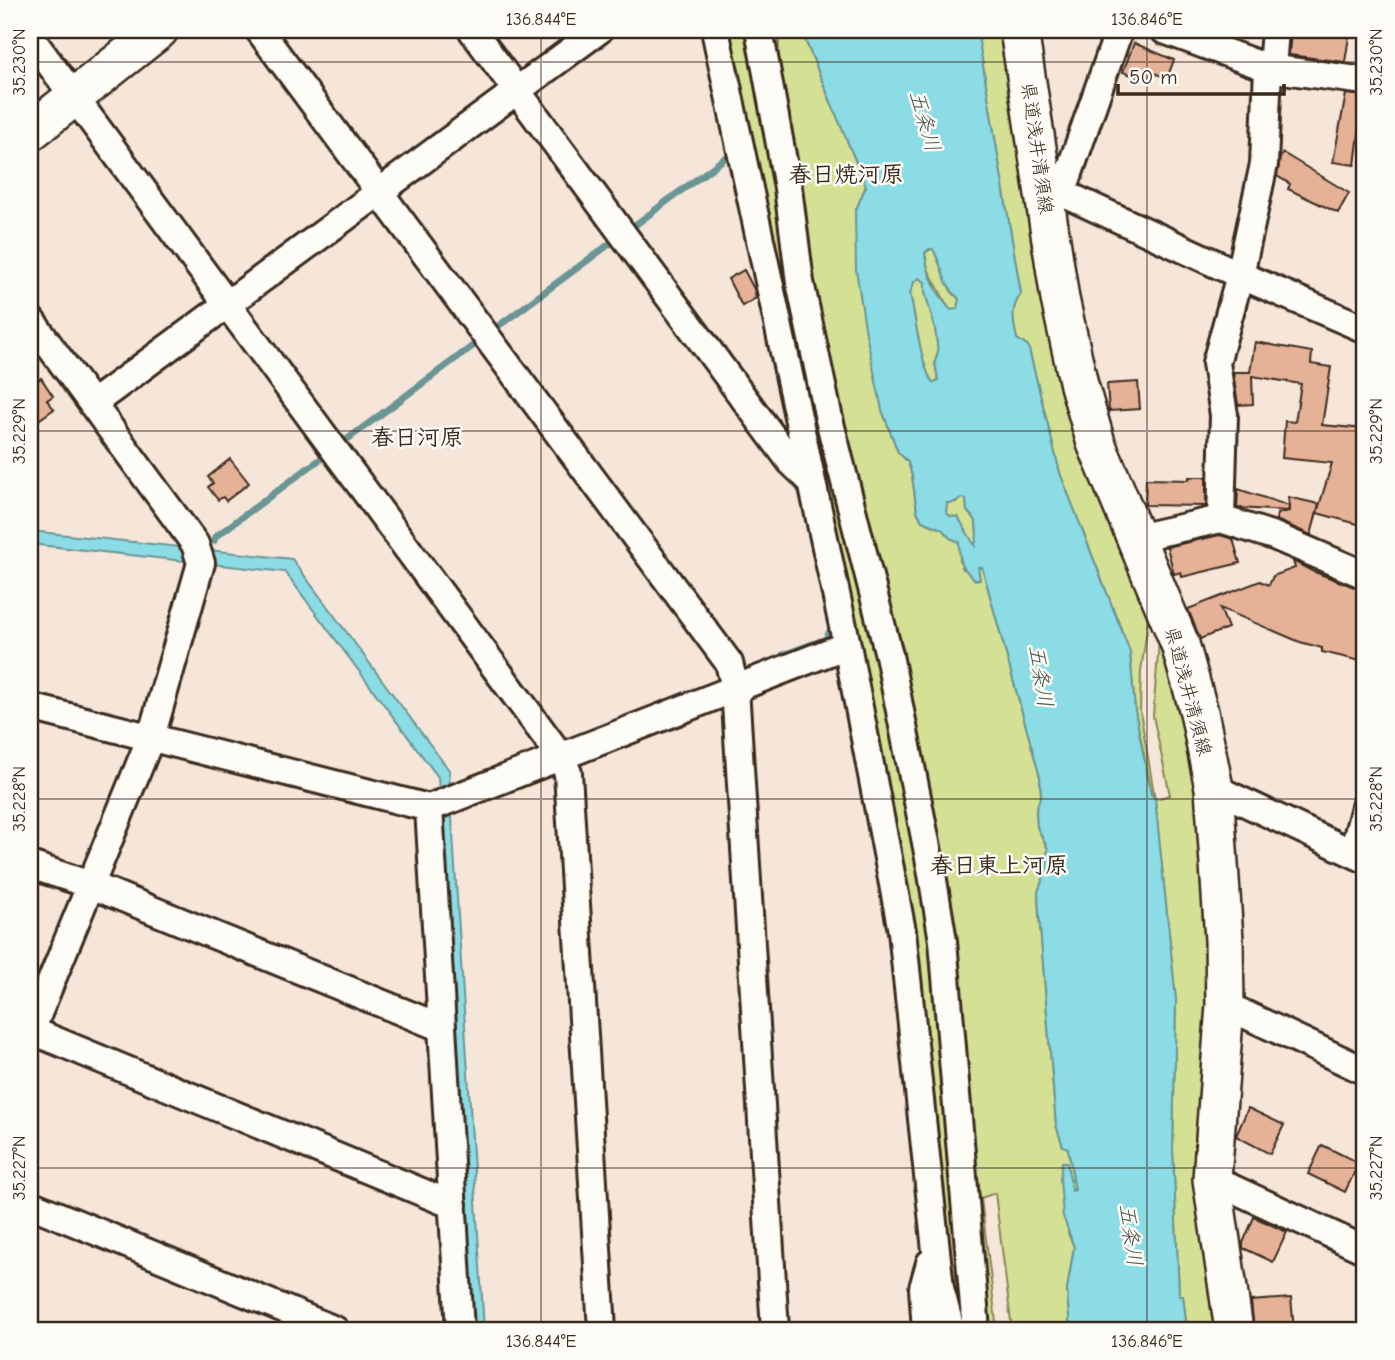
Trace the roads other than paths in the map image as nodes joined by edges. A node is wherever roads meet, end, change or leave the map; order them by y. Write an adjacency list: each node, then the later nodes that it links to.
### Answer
1 (159, 30): 15 (main road)
2 (259, 30): 18 (street)
3 (472, 30): 14 (street)
4 (598, 30): 14 (street)
5 (715, 30): 24 (street)
6 (759, 30): 54 (street)
7 (1018, 30): 17 (main road, 県道浅井清須線)
8 (1119, 30): 17 (street)
9 (1164, 30): 12 (street)
10 (1275, 30): 12 (street)
11 (30, 37): 15 (street)
12 (1268, 68): 13 (street); 19 (street)
13 (1365, 81)
14 (517, 90): 18 (street); 24 (street)
15 (74, 97): 16 (main road); 20 (street)
16 (30, 132)
17 (1052, 188): 19 (street); 26 (main road, 県道浅井清須線)
18 (379, 192): 20 (street); 29 (street)
19 (1240, 275): 22 (street); 25 (street)
20 (227, 304): 23 (street); 32 (street)
21 (30, 319): 23 (street)
22 (1365, 329)
23 (92, 404): 31 (street)
24 (810, 480): 28 (street)
25 (1221, 519): 26 (street); 27 (street)
26 (1136, 538): 33 (main road, 県道浅井清須線)
27 (1365, 575)
28 (847, 645): 29 (street); 46 (street)
29 (735, 688): 32 (street); 51 (street)
30 (30, 707): 31 (street)
31 (151, 737): 34 (street); 38 (street)
32 (561, 757): 34 (street); 50 (street)
33 (1214, 788): 36 (street); 39 (main road, 県道浅井清須線)
34 (442, 803): 40 (street)
35 (1365, 807): 36 (street)
36 (1359, 856)
37 (30, 864): 38 (street)
38 (91, 885): 40 (street); 41 (street)
39 (1225, 1005): 42 (street); 43 (main road, 県道浅井清須線)
40 (442, 1028): 45 (street)
41 (30, 1031): 45 (street)
42 (1365, 1071)
43 (1212, 1179): 47 (street); 55 (main road, 県道浅井清須線)
44 (30, 1205): 48 (street)
45 (453, 1205): 49 (street)
46 (937, 1241): 52 (street); 53 (street)
47 (1365, 1250)
48 (335, 1330)
49 (460, 1330)
50 (602, 1330)
51 (775, 1330)
52 (926, 1330)
53 (951, 1330)
54 (976, 1330)
55 (1234, 1330)

